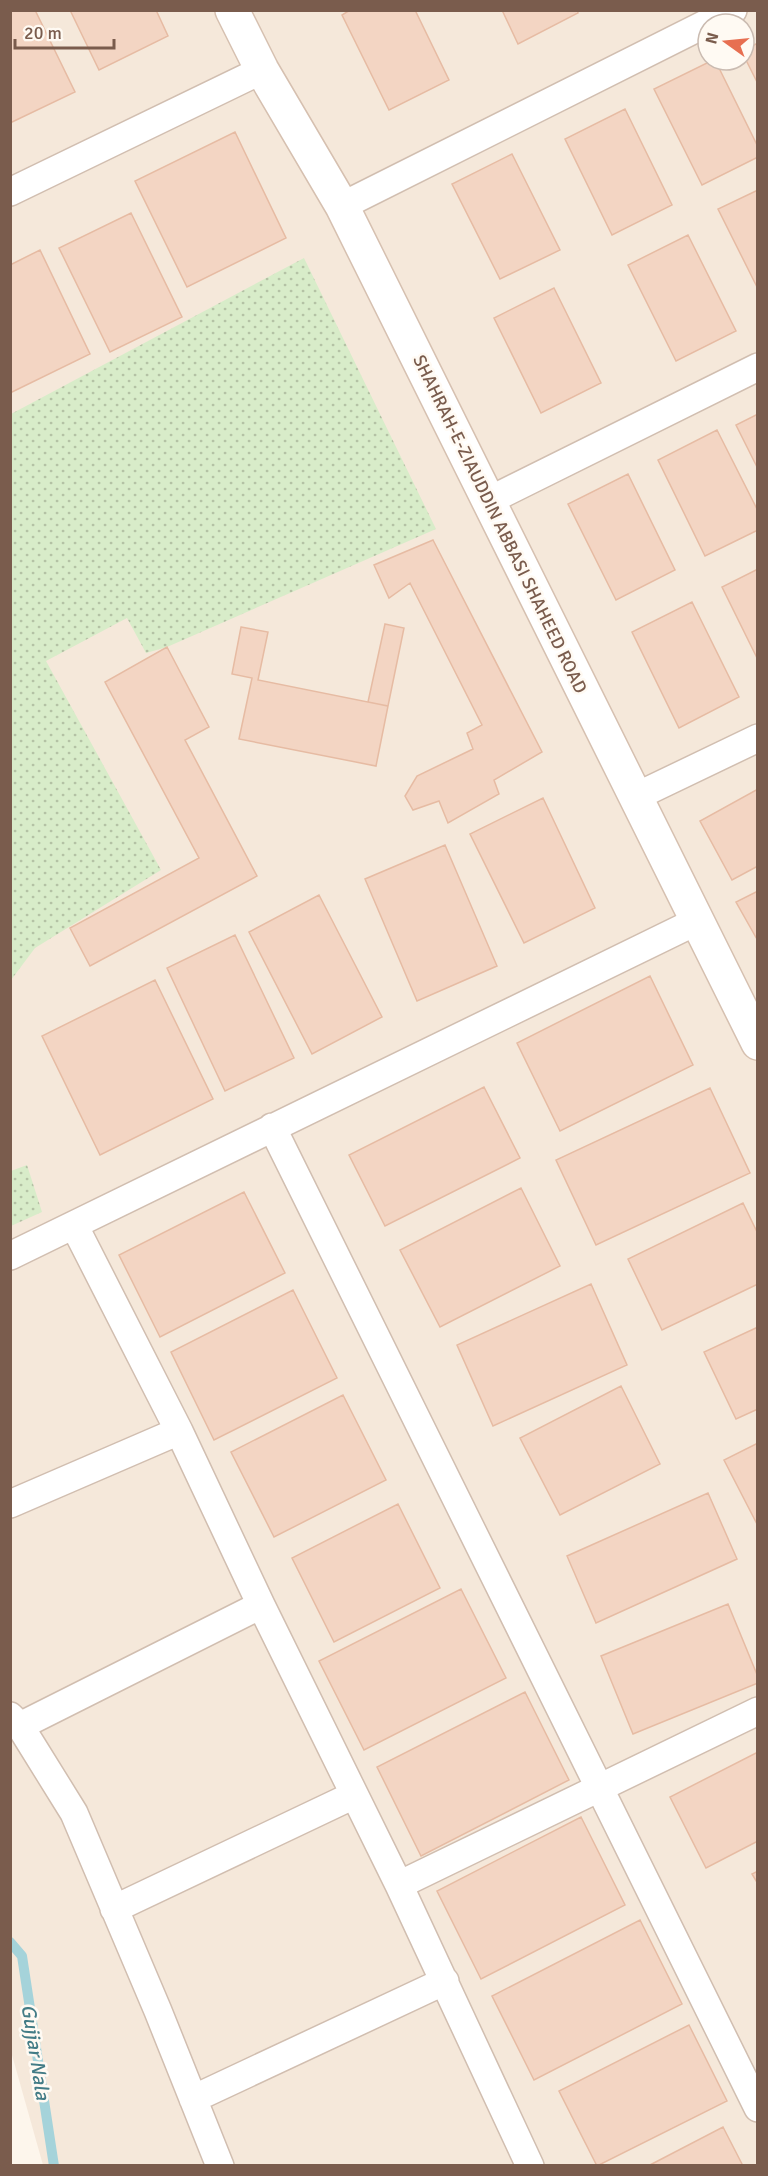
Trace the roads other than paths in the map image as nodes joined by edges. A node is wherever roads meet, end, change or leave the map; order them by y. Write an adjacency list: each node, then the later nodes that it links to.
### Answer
1 (232, 10): 3 (street, SHAHRAH-E-ZIAUDDIN ABBASI SHAHEED ROAD)
2 (733, 10): 5 (street)
3 (262, 70): 4 (street); 5 (street, SHAHRAH-E-ZIAUDDIN ABBASI SHAHEED ROAD)
4 (10, 192)
5 (342, 206): 7 (street, SHAHRAH-E-ZIAUDDIN ABBASI SHAHEED ROAD)
6 (758, 367): 7 (street)
7 (488, 501): 9 (street, SHAHRAH-E-ZIAUDDIN ABBASI SHAHEED ROAD)
8 (758, 738): 9 (street)
9 (635, 797): 10 (street, SHAHRAH-E-ZIAUDDIN ABBASI SHAHEED ROAD)
10 (697, 921): 11 (street, SHAHRAH-E-ZIAUDDIN ABBASI SHAHEED ROAD); 12 (street)
11 (758, 1043)
12 (272, 1127): 13 (street); 20 (street)
13 (74, 1225): 14 (street); 15 (street)
14 (10, 1256)
15 (179, 1431): 16 (street); 17 (street)
16 (10, 1504)
17 (261, 1605): 19 (street); 21 (street)
18 (758, 1711): 20 (street)
19 (15, 1721): 23 (street)
20 (599, 1788): 22 (street); 26 (street)
21 (354, 1795): 22 (street); 23 (street)
22 (399, 1885): 24 (street)
23 (114, 1909): 25 (street)
24 (445, 1982): 25 (street); 27 (street)
25 (193, 2099): 28 (street)
26 (758, 2108)
27 (528, 2165)
28 (220, 2166)

